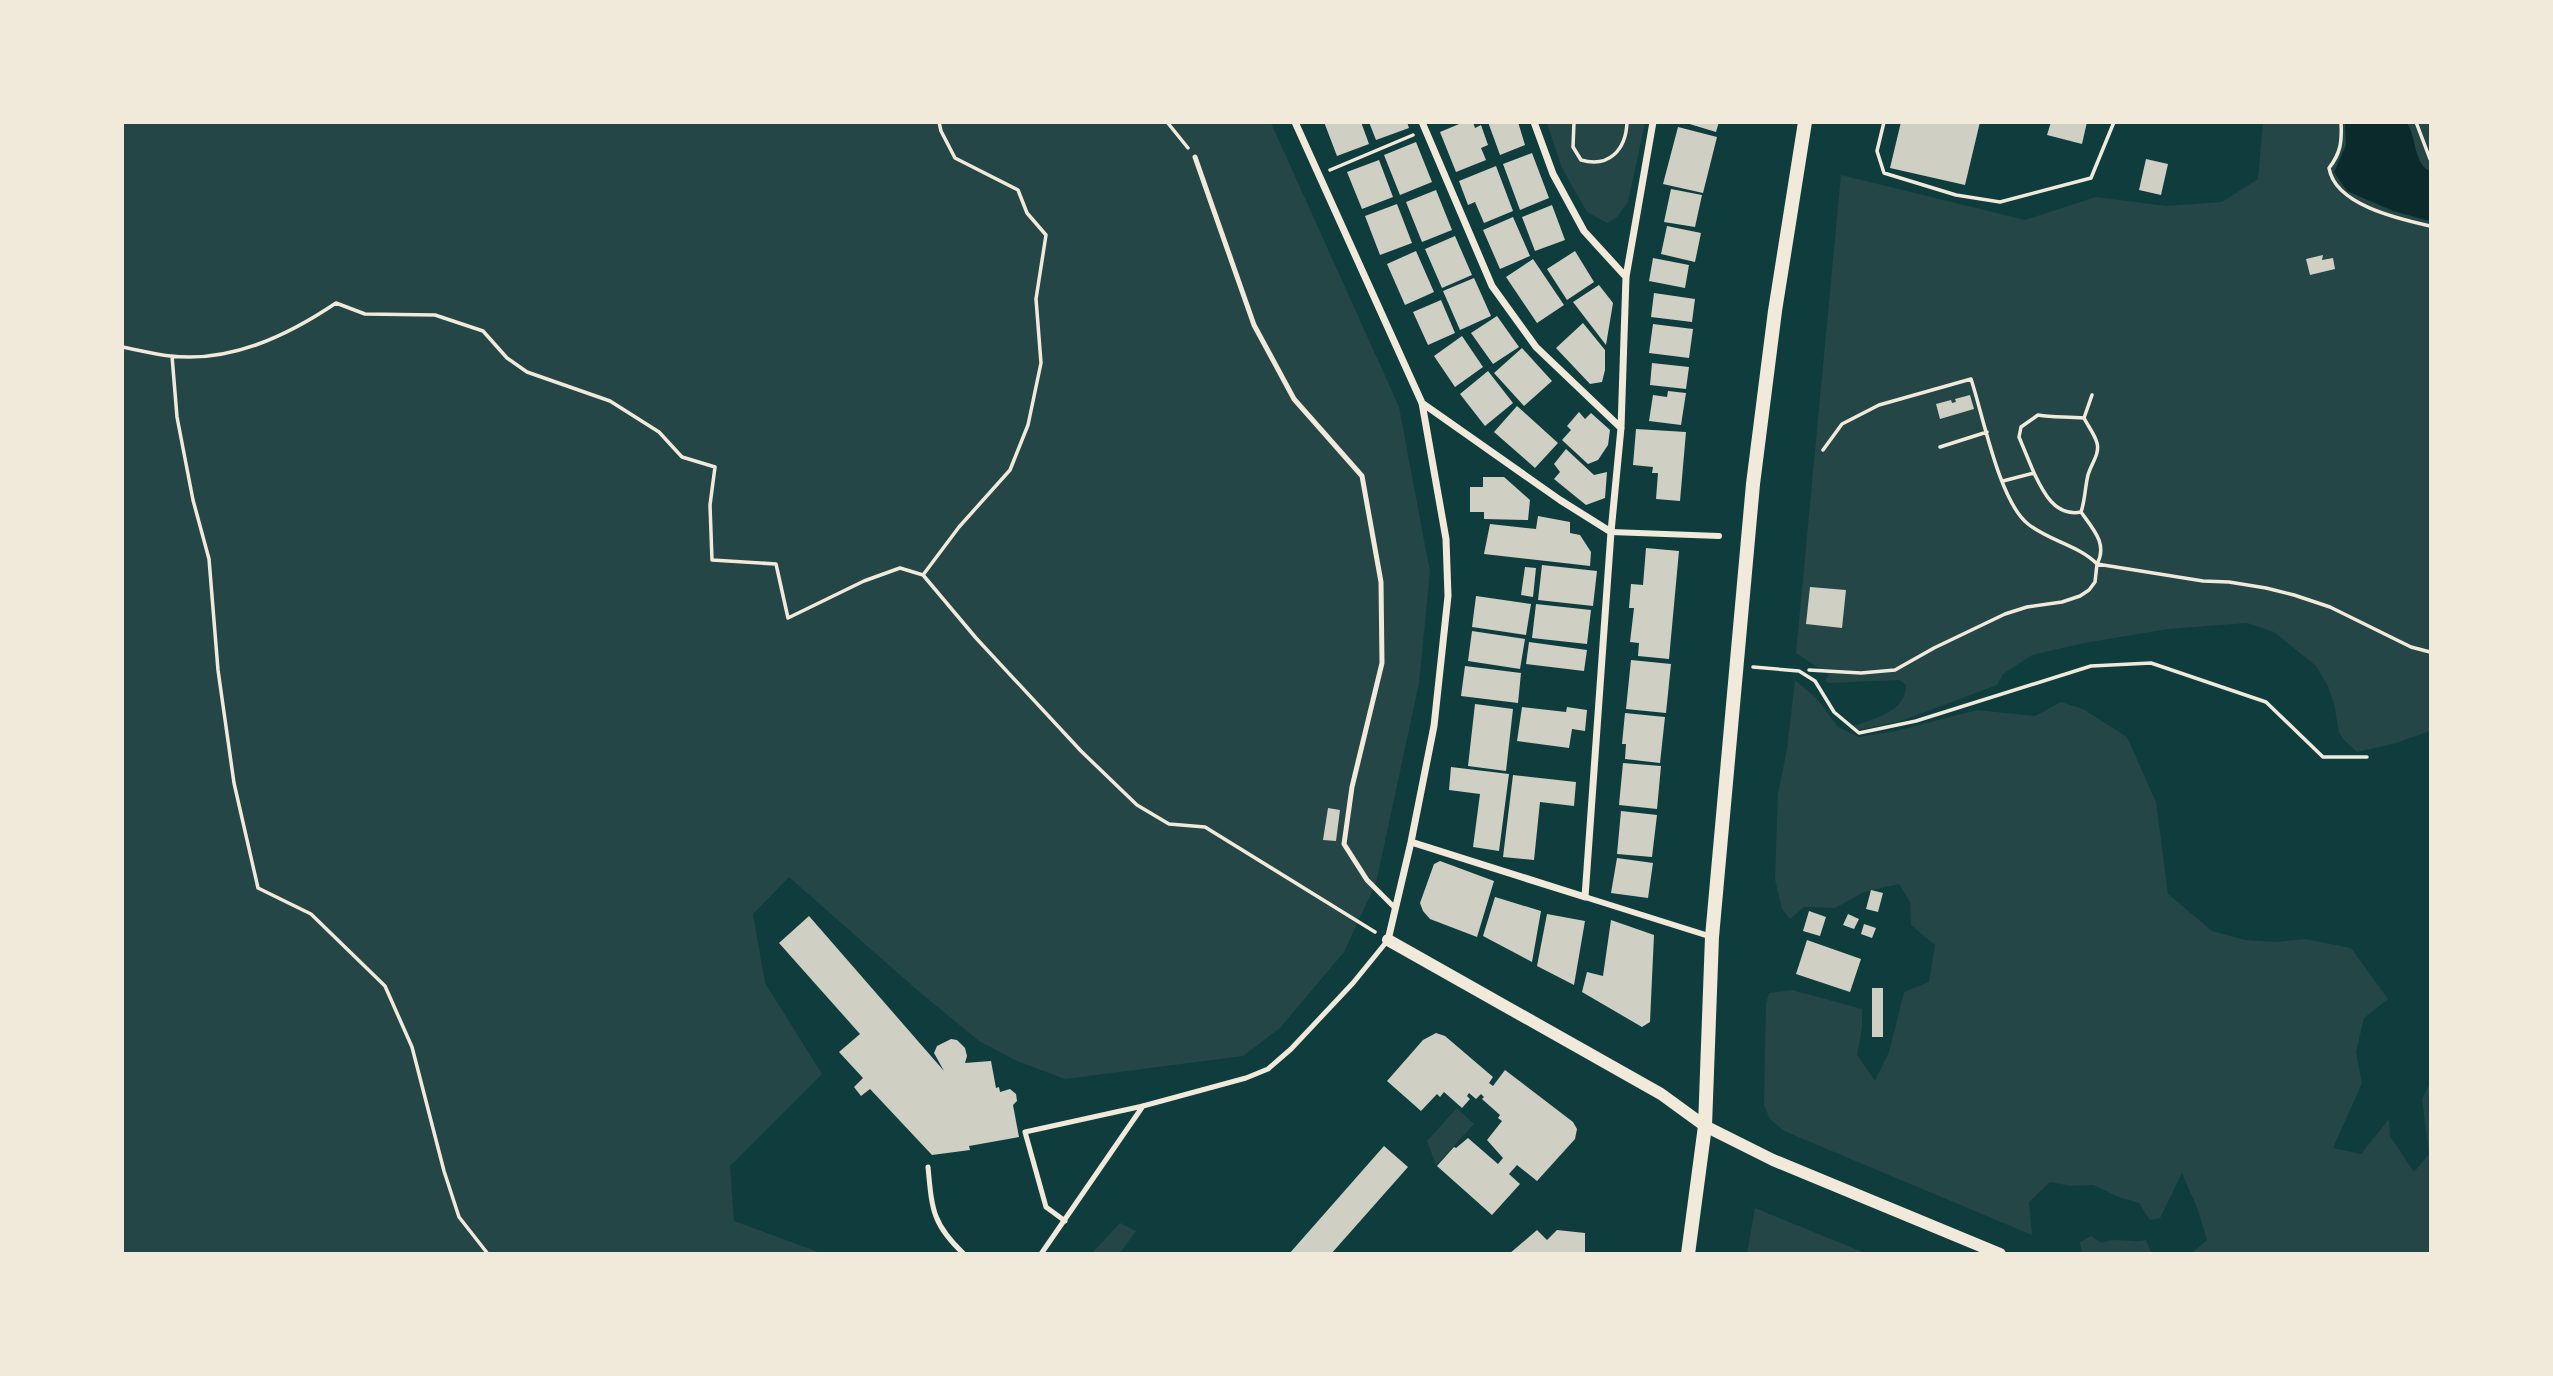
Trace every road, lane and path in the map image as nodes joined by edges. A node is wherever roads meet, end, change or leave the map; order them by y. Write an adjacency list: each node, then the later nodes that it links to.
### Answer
1 (939, 122): 34 (path)
2 (1167, 122): 14 (path)
3 (1295, 122): 16 (street)
4 (1534, 122): 18 (street)
5 (1574, 122): 6 (path)
6 (1627, 122)
7 (1653, 122): 18 (street)
8 (1805, 122): 36 (main road)
9 (1884, 122): 10 (path)
10 (2114, 122)
11 (2341, 122): 17 (path)
12 (2416, 122): 15 (path)
13 (1424, 126): 16 (path); 24 (street)
14 (1195, 157): 41 (lane)
15 (2431, 159)
16 (1317, 175): 22 (street)
17 (2431, 226)
18 (1626, 277): 24 (street)
19 (122, 347): 20 (path)
20 (172, 356): 34 (path); 48 (path)
21 (2092, 395): 23 (path)
22 (1422, 402): 31 (street); 39 (street)
23 (2084, 418): 28 (path); 30 (path)
24 (1621, 428): 31 (street)
25 (1987, 432): 26 (path); 27 (path); 29 (path)
26 (1940, 447)
27 (1823, 450)
28 (2034, 473): 29 (path); 30 (path)
29 (2003, 481): 33 (path)
30 (2081, 512): 33 (path)
31 (1611, 532): 32 (street); 40 (street)
32 (1719, 536)
33 (2097, 564): 35 (path); 37 (path)
34 (923, 575): 43 (path)
35 (2431, 652)
36 (1737, 665): 38 (path); 42 (main road)
37 (1809, 670)
38 (2367, 757)
39 (1411, 842): 40 (street); 41 (street)
40 (1585, 897): 42 (street)
41 (1394, 907): 43 (street)
42 (1712, 937): 45 (main road)
43 (1388, 940): 44 (lane); 45 (street)
44 (1143, 1106): 47 (lane); 47 (lane)
45 (1705, 1126): 51 (main road); 52 (street)
46 (928, 1167): 49 (lane)
47 (1065, 1221): 50 (lane)
48 (488, 1254)
49 (964, 1254)
50 (1041, 1254)
51 (1688, 1254)
52 (2000, 1254)

